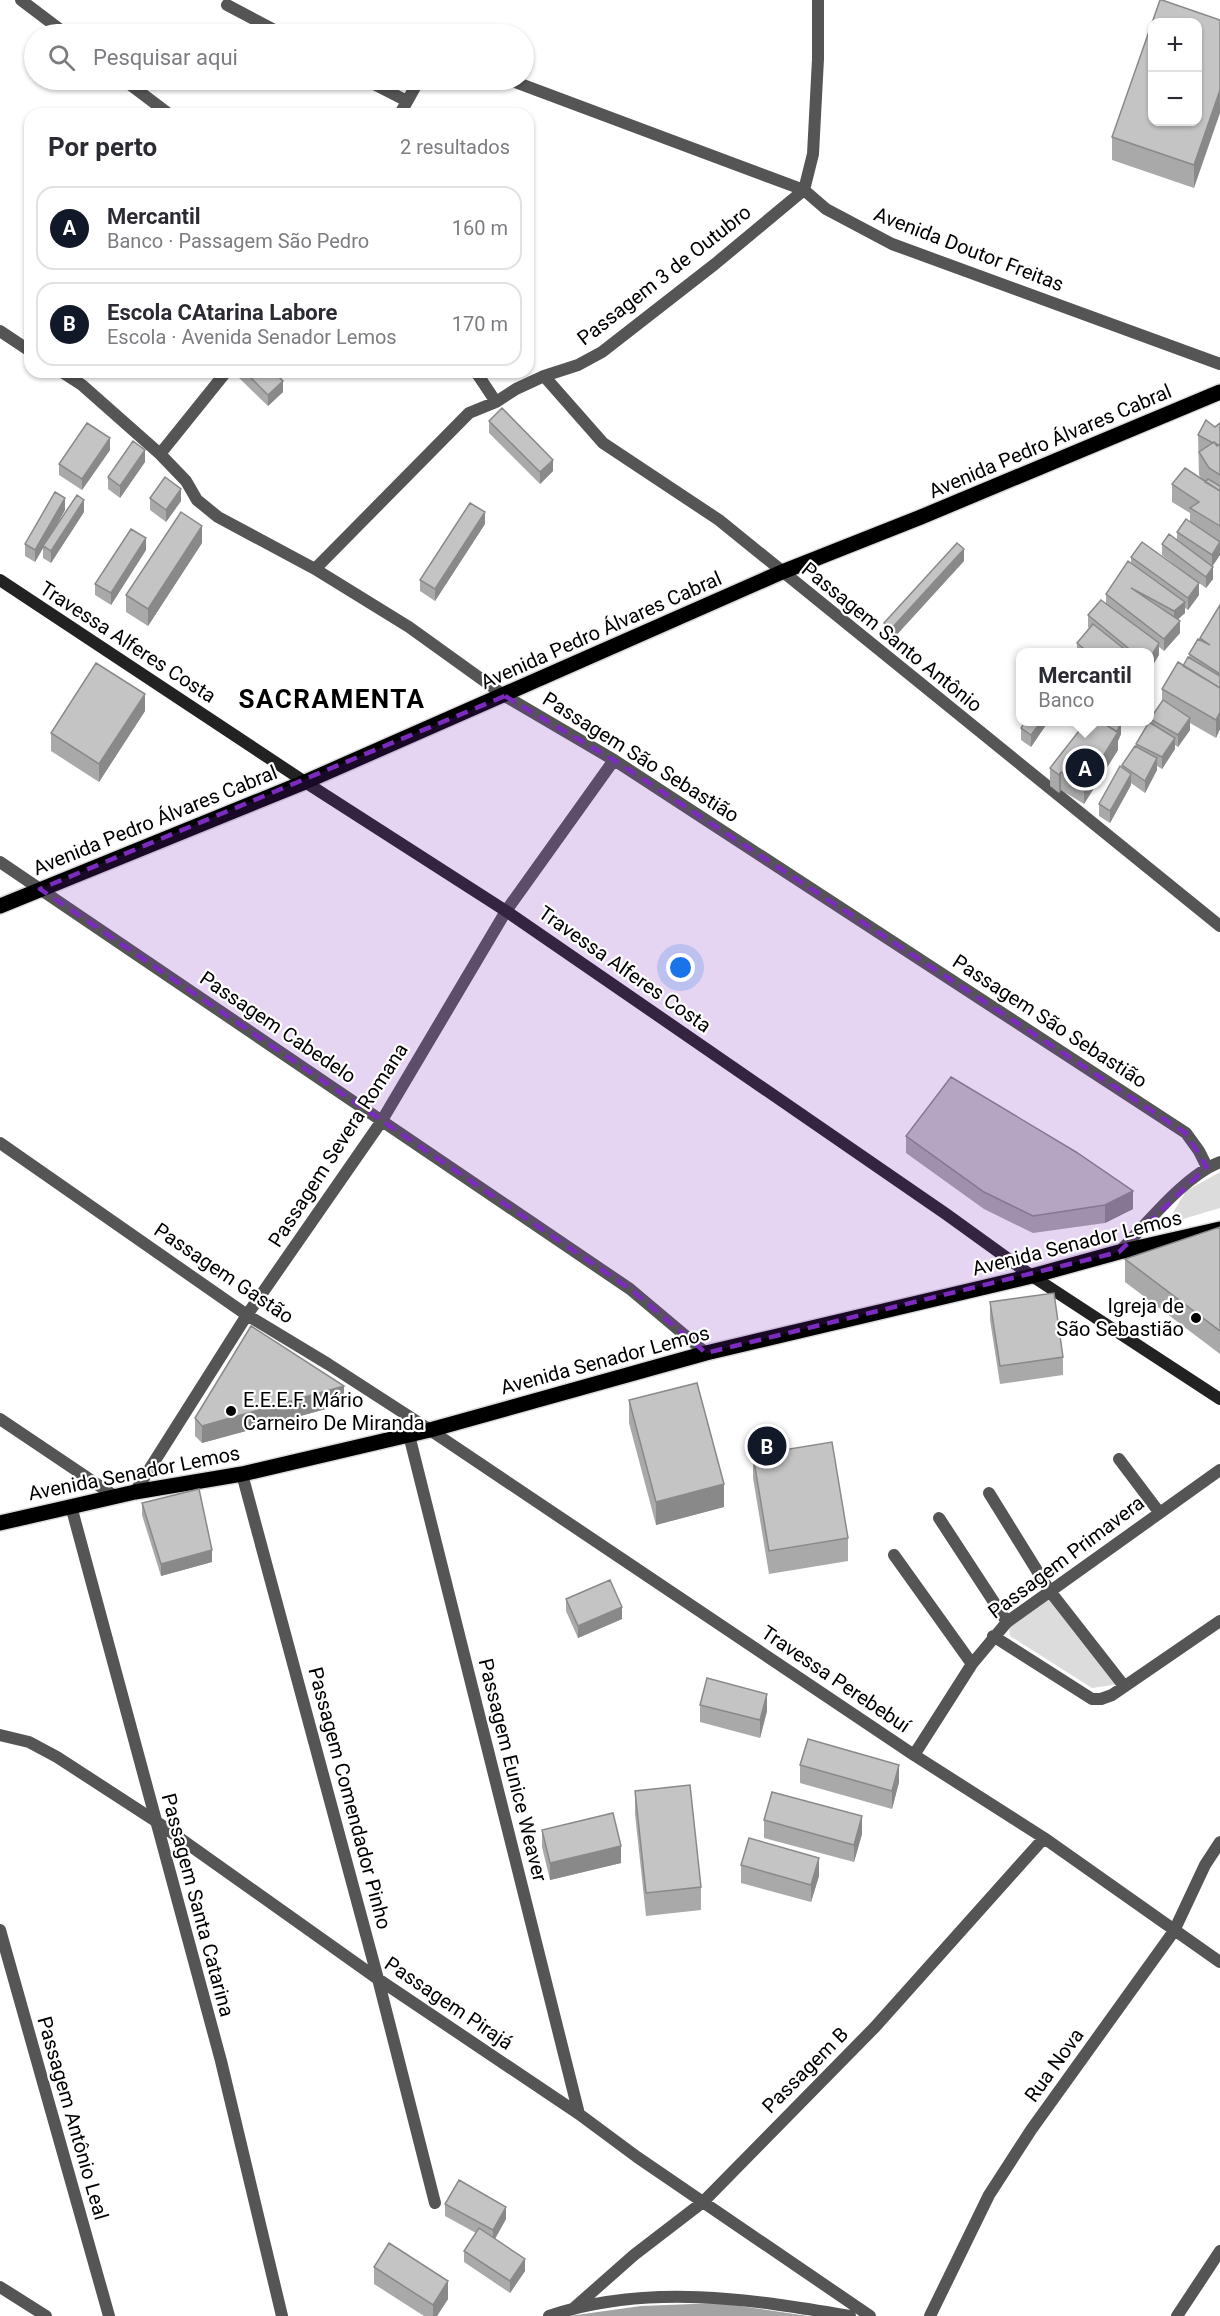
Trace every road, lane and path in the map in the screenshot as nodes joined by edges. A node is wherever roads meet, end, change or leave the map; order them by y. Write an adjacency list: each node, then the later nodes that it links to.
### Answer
1 (21, 0): 4 (street)
2 (818, 0): 13 (street)
3 (227, 5): 5 (street)
4 (53, 24)
5 (263, 24)
6 (534, 89): 13 (street, Avenida Doutor Freitas)
7 (137, 90): 11 (street)
8 (386, 90): 10 (street)
9 (413, 90): 10 (street)
10 (407, 101): 12 (street)
11 (161, 108)
12 (403, 108)
13 (804, 190): 16 (street, Avenida Doutor Freitas); 17 (street, Passagem 3 de Outubro)
14 (0, 331): 15 (street)
15 (24, 347)
16 (1220, 364)
17 (544, 376): 22 (street, Passagem 3 de Outubro); 25 (street, Passagem Santo Antônio)
18 (71, 378): 23 (street, Passagem São Sebastião)
19 (221, 378): 23 (street)
20 (480, 378): 22 (street)
21 (1220, 392): 25 (main road, Avenida Pedro Álvares Cabral)
22 (496, 402): 24 (street, Passagem 3 de Outubro)
23 (160, 454): 24 (street, Passagem São Sebastião)
24 (315, 569): 27 (street, Passagem São Sebastião)
25 (782, 572): 27 (main road, Avenida Pedro Álvares Cabral); 34 (street, Passagem Santo Antônio)
26 (0, 580): 29 (street, Travessa Alferes Costa)
27 (505, 696): 28 (street, Passagem São Sebastião); 29 (main road, Avenida Pedro Álvares Cabral)
28 (614, 760): 33 (street, Passagem Severa Romana); 38 (street, Passagem São Sebastião)
29 (305, 782): 31 (main road, Avenida Pedro Álvares Cabral); 33 (street, Travessa Alferes Costa)
30 (0, 862): 31 (street, Passagem Cabedelo)
31 (40, 889): 32 (main road, Avenida Pedro Álvares Cabral); 35 (street, Passagem Cabedelo)
32 (0, 906)
33 (507, 911): 35 (street, Passagem Severa Romana); 41 (street, Travessa Alferes Costa)
34 (1219, 922)
35 (381, 1122): 42 (street, Passagem Severa Romana); 43 (street, Passagem Cabedelo)
36 (0, 1143): 42 (street, Passagem Gastão)
37 (1220, 1162): 38 (street)
38 (1207, 1167): 40 (street)
39 (1220, 1229): 40 (main road, Avenida Senador Lemos)
40 (1119, 1252): 41 (main road, Avenida Senador Lemos)
41 (1032, 1276): 43 (main road, Avenida Senador Lemos); 44 (street, Travessa Alferes Costa)
42 (247, 1314): 46 (street, Passagem Gastão); 51 (street, Passagem Severa Romana)
43 (706, 1353): 46 (main road, Avenida Senador Lemos)
44 (1220, 1399)
45 (0, 1419): 53 (street)
46 (430, 1430): 47 (main road, Avenida Senador Lemos); 66 (street, Travessa Perebebuí)
47 (409, 1435): 50 (main road, Avenida Senador Lemos); 74 (street, Passagem Eunice Weaver)
48 (1119, 1459): 55 (street)
49 (1220, 1470): 55 (street, Passagem Primavera)
50 (242, 1474): 51 (main road, Avenida Senador Lemos); 73 (street, Passagem Comendador Pinho)
51 (135, 1492): 53 (main road, Avenida Senador Lemos)
52 (989, 1493): 59 (street)
53 (116, 1497): 54 (main road, Avenida Senador Lemos)
54 (70, 1506): 57 (main road, Avenida Senador Lemos); 67 (street, Passagem Santa Catarina)
55 (1159, 1512): 59 (street, Passagem Primavera)
56 (939, 1518): 61 (street)
57 (0, 1523)
58 (894, 1555): 63 (street)
59 (1049, 1590): 61 (street, Passagem Primavera); 64 (street)
60 (1220, 1621): 64 (street)
61 (1006, 1622): 62 (street, Passagem Primavera)
62 (993, 1636): 63 (street, Passagem Primavera); 64 (street)
63 (972, 1664): 66 (street, Passagem Primavera)
64 (1124, 1686)
65 (0, 1735): 67 (street, Passagem Pirajá)
66 (914, 1755): 68 (street, Travessa Perebebuí)
67 (154, 1820): 73 (street, Passagem Pirajá); 82 (street, Passagem Santa Catarina)
68 (1044, 1838): 71 (street, Travessa Perebebuí); 75 (street, Passagem B)
69 (1220, 1842): 71 (street, Rua Nova)
70 (0, 1930): 81 (street, Passagem Antônio Leal)
71 (1174, 1931): 72 (street, Travessa Perebebuí); 86 (street, Rua Nova)
72 (1220, 1962)
73 (378, 1979): 74 (street, Passagem Pirajá); 76 (street, Passagem Comendador Pinho)
74 (579, 2114): 75 (street, Passagem Pirajá)
75 (703, 2202): 79 (street, Passagem B); 85 (street, Passagem Pirajá)
76 (435, 2203)
77 (1218, 2258): 87 (street)
78 (0, 2287): 80 (street)
79 (574, 2308): 83 (street); 84 (street)
80 (46, 2316)
81 (109, 2316)
82 (282, 2316)
83 (549, 2316)
84 (850, 2316)
85 (870, 2316)
86 (930, 2316)
87 (1177, 2316)

